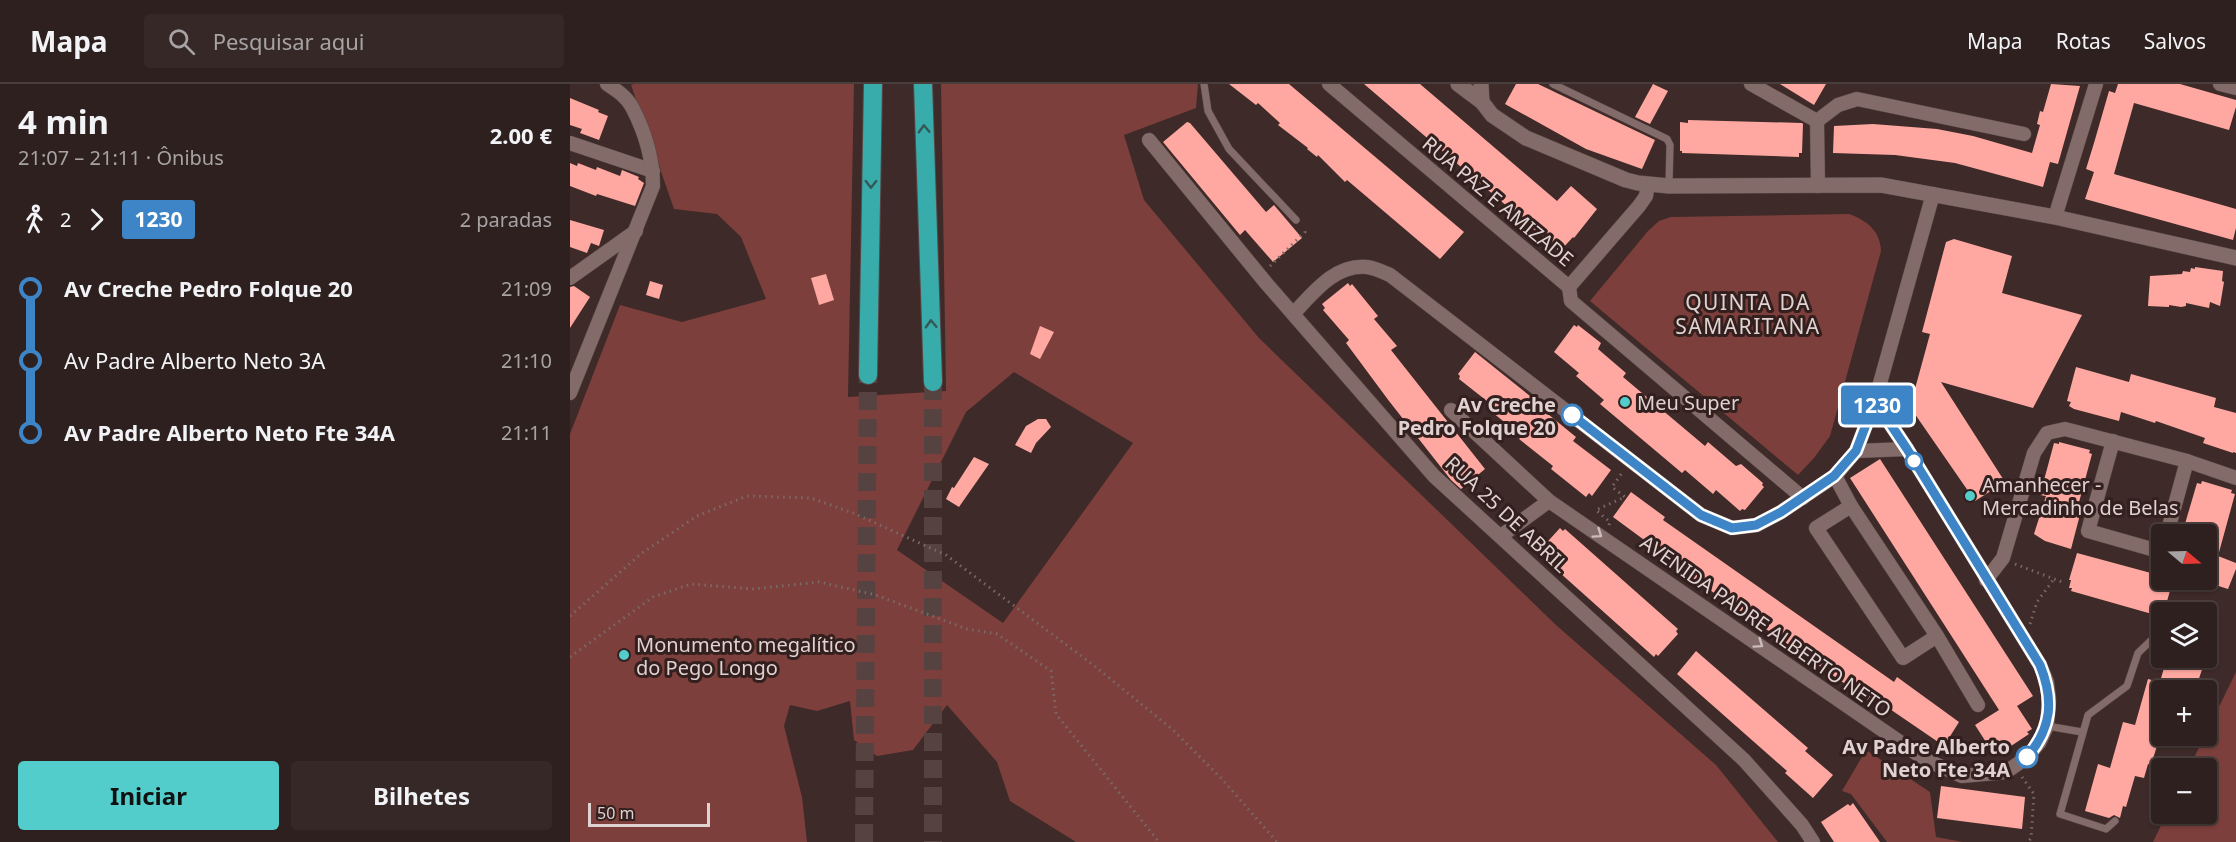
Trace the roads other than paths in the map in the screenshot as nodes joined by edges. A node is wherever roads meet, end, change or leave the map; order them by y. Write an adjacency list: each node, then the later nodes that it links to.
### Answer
1 (607, 84): 18 (street)
2 (873, 84): 30 (highway, one-way to 30)
3 (923, 84): 31 (highway, one-way to 3)
4 (1204, 84): 24 (lane)
5 (1329, 84): 28 (street, RUA PAZ E AMIZADE)
6 (1458, 84): 13 (main road)
7 (1481, 84): 13 (main road)
8 (1552, 84): 20 (lane)
9 (1751, 84): 14 (street)
10 (2096, 84): 23 (street)
11 (2220, 84): 12 (street)
12 (2236, 88)
13 (1482, 102): 19 (main road)
14 (1817, 121): 15 (street); 21 (street)
15 (2024, 134)
16 (1149, 140): 29 (street, RUA 25 DE ABRIL)
17 (570, 143): 18 (street)
18 (653, 171): 25 (street)
19 (1648, 184): 20 (main road); 28 (street, RUA PAZ E AMIZADE)
20 (1669, 186): 21 (main road)
21 (1818, 186): 22 (main road)
22 (1933, 194): 23 (main road); 33 (street)
23 (2055, 217): 26 (main road)
24 (1296, 220)
25 (636, 231): 27 (street); 32 (street)
26 (2236, 258)
27 (570, 278)
28 (1569, 287): 41 (street)
29 (1294, 313): 41 (street); 45 (street, RUA 25 DE ABRIL)
30 (868, 375)
31 (933, 382)
32 (570, 393)
33 (1875, 401): 36 (street, AVENIDA PADRE ALBERTO NETO); 37 (street)
34 (1451, 410): 42 (street, AVENIDA PADRE ALBERTO NETO)
35 (2113, 441): 38 (street); 46 (street); 47 (street)
36 (1907, 449): 37 (street); 47 (street, AVENIDA PADRE ALBERTO NETO)
37 (1856, 451): 39 (street)
38 (2187, 461): 40 (street); 44 (street)
39 (1834, 476): 41 (street); 43 (street)
40 (2236, 478)
41 (1803, 498)
42 (1549, 501): 45 (street); 51 (street, AVENIDA PADRE ALBERTO NETO, one-way to 51)
43 (1851, 506): 48 (street); 48 (street)
44 (2170, 524)
45 (1501, 536): 54 (street, RUA 25 DE ABRIL)
46 (2151, 549)
47 (1986, 580): 51 (street, AVENIDA PADRE ALBERTO NETO)
48 (1937, 636): 50 (street)
49 (2151, 641): 52 (lane)
50 (1978, 705)
51 (2047, 726): 52 (lane)
52 (2082, 732): 53 (lane)
53 (2115, 821)
54 (1813, 842)

